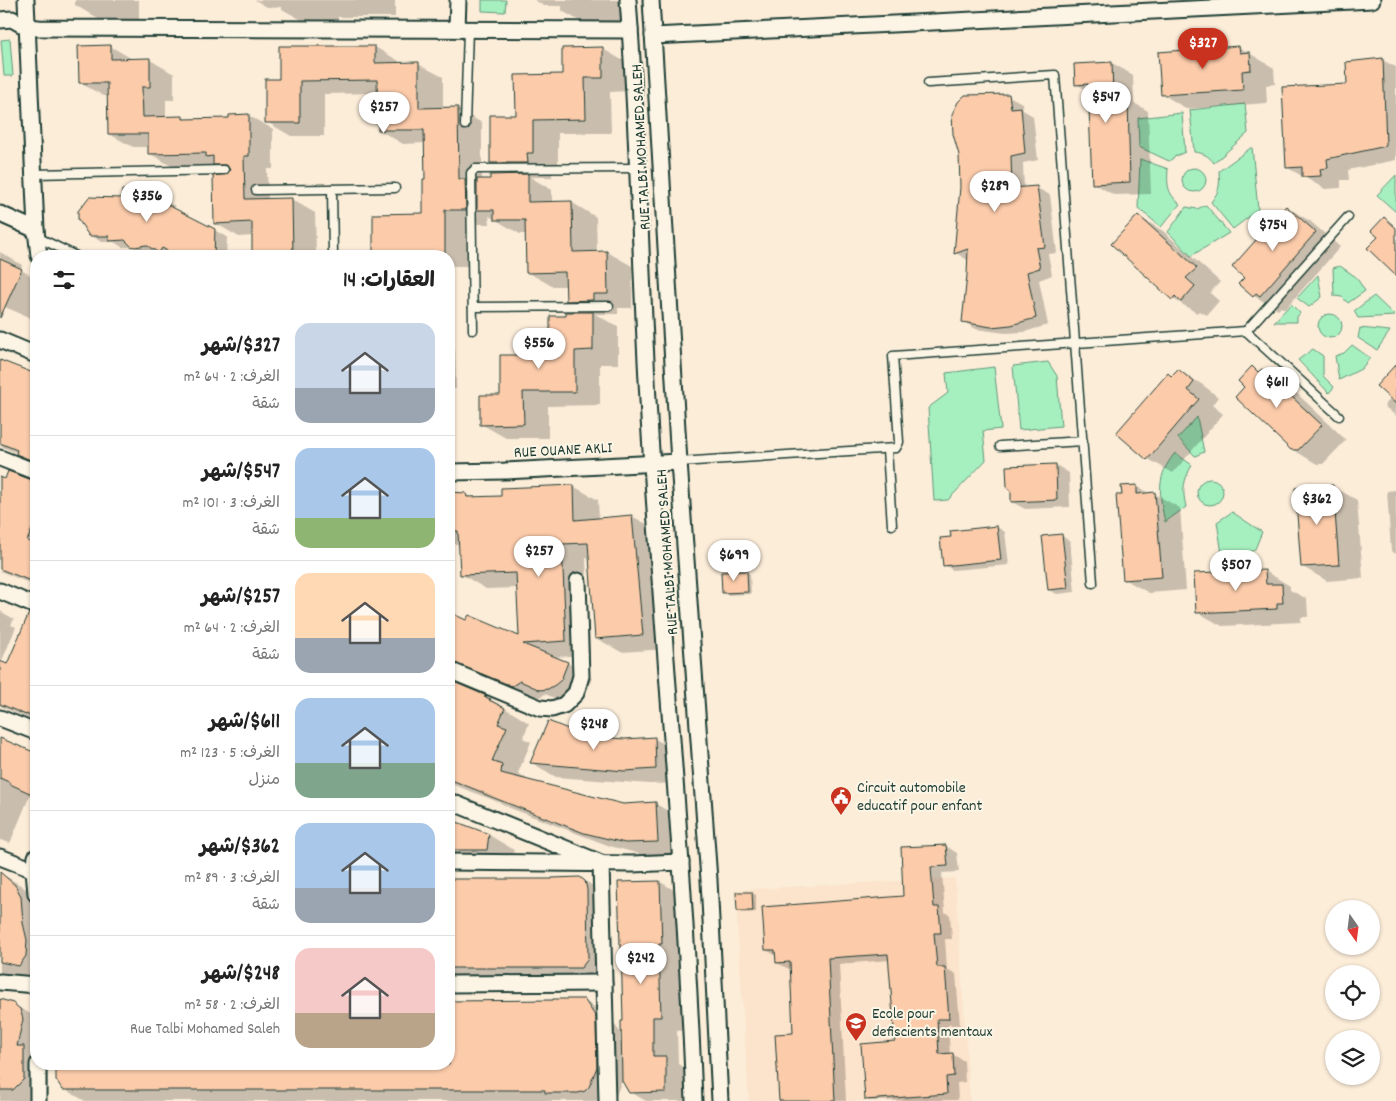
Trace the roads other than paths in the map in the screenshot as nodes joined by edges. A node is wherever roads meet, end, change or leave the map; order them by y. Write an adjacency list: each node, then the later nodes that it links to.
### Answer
1 (26, 0): 7 (street)
2 (458, 0): 8 (street)
3 (628, 0): 9 (street, RUE TALBI MOHAMED SALEH)
4 (651, 0): 10 (street, RUE TALBI MOHAMED SALEH)
5 (1372, 0): 10 (street)
6 (0, 20): 7 (street)
7 (26, 27): 8 (street); 15 (street)
8 (463, 29): 9 (street); 12 (lane)
9 (630, 30): 13 (street, RUE TALBI MOHAMED SALEH)
10 (653, 36): 37 (street, RUE TALBI MOHAMED SALEH)
11 (928, 83): 30 (lane)
12 (465, 125)
13 (638, 168): 26 (lane); 38 (street, RUE TALBI MOHAMED SALEH)
14 (224, 170): 15 (lane)
15 (34, 174): 21 (street)
16 (395, 188): 17 (lane)
17 (332, 189): 18 (lane); 24 (lane)
18 (256, 190)
19 (0, 214): 21 (street)
20 (1348, 217): 28 (lane)
21 (36, 234): 22 (street); 23 (lane)
22 (37, 250)
23 (65, 250)
24 (333, 250)
25 (609, 306): 26 (lane)
26 (473, 308): 27 (lane)
27 (473, 330)
28 (1246, 330): 30 (lane); 32 (lane)
29 (0, 340): 31 (street)
30 (1076, 342): 33 (lane); 35 (lane)
31 (30, 352)
32 (1339, 416)
33 (1083, 440): 34 (lane); 43 (lane)
34 (1000, 446)
35 (887, 450): 37 (lane); 41 (lane)
36 (0, 458): 39 (street)
37 (679, 462): 38 (street, RUE OUANE AKLI); 63 (street, RUE TALBI MOHAMED SALEH)
38 (652, 463): 40 (street, RUE OUANE AKLI); 52 (street, RUE TALBI MOHAMED SALEH)
39 (30, 470)
40 (455, 472)
41 (892, 525)
42 (578, 581): 46 (street)
43 (1093, 583)
44 (0, 591): 45 (street)
45 (30, 604)
46 (455, 673)
47 (0, 718): 48 (street)
48 (30, 730)
49 (455, 803): 54 (street)
50 (0, 857): 53 (street)
51 (455, 862): 54 (street)
52 (681, 862): 54 (street); 62 (street, RUE TALBI MOHAMED SALEH)
53 (30, 863)
54 (601, 863): 56 (street)
55 (0, 982): 57 (street)
56 (604, 983): 58 (street); 61 (street)
57 (30, 984)
58 (455, 984)
59 (38, 1070): 60 (street)
60 (38, 1101)
61 (607, 1101)
62 (694, 1101)
63 (720, 1101)

